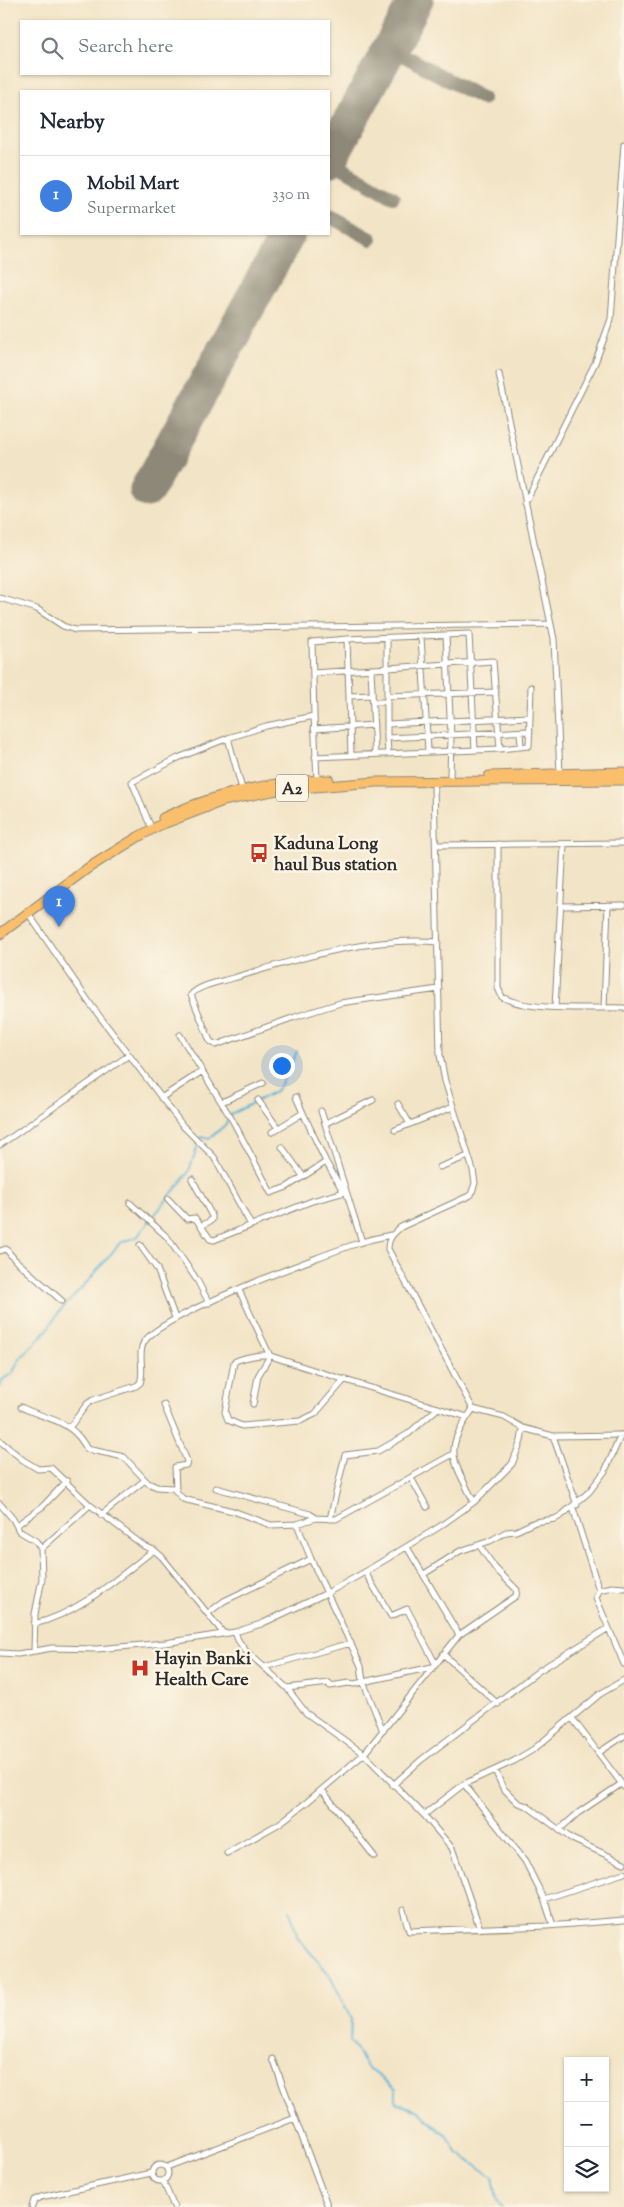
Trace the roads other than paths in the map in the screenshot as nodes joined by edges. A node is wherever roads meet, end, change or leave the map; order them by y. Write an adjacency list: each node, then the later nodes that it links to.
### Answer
1 (624, 144): 3 (street)
2 (499, 374): 3 (street)
3 (525, 503): 5 (street)
4 (0, 598): 5 (street)
5 (551, 624): 54 (street)
6 (446, 635): 7 (street); 10 (street); 11 (street)
7 (421, 637): 8 (street); 12 (street)
8 (387, 638): 9 (street); 13 (street)
9 (347, 639): 15 (street); 16 (street)
10 (471, 662): 11 (street); 18 (street); 19 (street)
11 (448, 664): 12 (street); 20 (street)
12 (423, 665): 13 (street); 22 (street)
13 (387, 668): 14 (street); 24 (street)
14 (371, 670): 15 (street); 21 (street)
15 (348, 672): 16 (street); 23 (street)
16 (313, 673): 26 (street)
17 (530, 686): 27 (street)
18 (496, 692): 19 (street); 28 (street)
19 (472, 693): 20 (street); 29 (street)
20 (449, 694): 22 (street); 31 (street)
21 (372, 695): 23 (street); 25 (street)
22 (425, 695): 24 (street); 30 (street)
23 (349, 696): 34 (street)
24 (387, 699): 25 (street); 32 (street)
25 (373, 702): 33 (street)
26 (314, 716): 35 (street); 42 (street)
27 (530, 717): 28 (street); 36 (street)
28 (498, 719): 29 (street); 38 (street)
29 (474, 721): 31 (street); 39 (street)
30 (426, 722): 31 (street); 32 (street); 41 (street)
31 (450, 722): 40 (street)
32 (387, 724): 43 (street)
33 (374, 725): 34 (street); 49 (street)
34 (350, 727): 35 (street); 51 (street)
35 (314, 729): 52 (street)
36 (530, 731): 37 (street); 44 (street)
37 (520, 732): 38 (street); 44 (street)
38 (499, 733): 39 (street); 45 (street)
39 (475, 735): 40 (street); 47 (street)
40 (451, 736): 41 (street); 46 (street)
41 (427, 737): 43 (street); 48 (street)
42 (228, 738): 59 (street); 60 (street)
43 (387, 738): 50 (street)
44 (521, 747): 45 (street)
45 (500, 749): 47 (street)
46 (451, 750): 47 (street); 48 (street); 55 (street)
47 (476, 750)
48 (428, 751): 50 (street)
49 (375, 753): 50 (street); 51 (street)
50 (388, 753)
51 (352, 755): 52 (street)
52 (315, 757): 56 (street)
53 (624, 772): 54 (highway, A2)
54 (560, 774): 55 (highway, A2)
55 (450, 777): 56 (highway, A2)
56 (317, 780): 59 (highway, A2)
57 (624, 780): 58 (highway, A2)
58 (434, 783): 64 (street); 68 (highway, A2)
59 (242, 790): 60 (highway, A2)
60 (150, 825): 69 (highway, A2)
61 (624, 843): 63 (street)
62 (498, 844): 63 (street); 64 (street); 73 (street)
63 (564, 844): 67 (street)
64 (436, 845): 71 (street)
65 (608, 905): 66 (street); 67 (street); 74 (street)
66 (624, 905)
67 (561, 906): 73 (street)
68 (28, 913): 70 (highway, A2); 77 (street)
69 (0, 928)
70 (0, 934)
71 (438, 942): 72 (street); 72 (street)
72 (439, 988): 86 (street)
73 (555, 1007): 74 (street)
74 (604, 1008): 75 (street)
75 (624, 1008)
76 (180, 1035): 78 (street)
77 (129, 1055): 81 (street); 94 (street)
78 (201, 1072): 81 (street); 84 (street)
79 (263, 1082): 84 (street)
80 (296, 1097): 88 (street)
81 (161, 1098): 104 (street)
82 (258, 1100): 91 (street)
83 (373, 1100): 89 (street)
84 (222, 1102): 99 (street)
85 (398, 1104): 90 (street)
86 (453, 1107): 90 (street); 96 (street)
87 (321, 1111): 89 (street)
88 (303, 1114): 91 (street); 97 (street)
89 (326, 1124): 101 (street)
90 (410, 1124): 92 (street)
91 (278, 1128): 93 (street)
92 (396, 1130)
93 (272, 1132)
94 (0, 1145)
95 (282, 1147): 99 (street)
96 (468, 1156): 98 (street); 106 (street)
97 (326, 1162): 99 (street); 101 (street)
98 (440, 1167)
99 (303, 1176)
100 (192, 1180): 105 (street)
101 (344, 1192): 104 (street); 107 (street)
102 (168, 1199): 105 (street)
103 (130, 1203): 112 (street)
104 (251, 1225): 105 (street)
105 (201, 1226)
106 (391, 1235): 107 (street); 120 (street)
107 (362, 1242): 110 (street)
108 (140, 1245): 113 (street)
109 (0, 1251): 111 (street)
110 (239, 1290): 112 (street); 114 (street)
111 (62, 1301)
112 (210, 1303): 113 (street)
113 (175, 1318): 122 (street)
114 (270, 1356): 115 (street); 115 (street); 116 (street)
115 (345, 1380): 119 (street)
116 (253, 1404)
117 (164, 1405): 132 (street)
118 (21, 1407): 122 (street)
119 (438, 1408): 121 (street); 140 (street)
120 (473, 1409): 121 (street); 123 (street)
121 (467, 1418): 127 (street)
122 (69, 1428): 129 (street)
123 (523, 1428): 125 (street); 133 (street)
124 (622, 1435): 125 (street); 136 (street)
125 (553, 1436): 136 (street)
126 (0, 1440): 130 (street)
127 (453, 1454): 128 (street); 133 (street)
128 (411, 1478): 137 (street); 140 (street)
129 (145, 1480): 132 (street); 138 (street)
130 (67, 1482): 135 (street); 142 (street)
131 (216, 1488): 139 (street)
132 (176, 1491): 141 (street)
133 (474, 1502): 144 (street)
134 (0, 1504): 142 (street)
135 (90, 1506): 138 (street); 145 (street)
136 (575, 1506): 143 (street); 151 (street)
137 (427, 1507)
138 (101, 1515): 146 (street)
139 (316, 1518): 140 (street); 141 (street)
140 (330, 1519)
141 (297, 1524): 147 (street)
142 (16, 1525): 145 (street)
143 (479, 1545): 149 (street); 158 (street)
144 (407, 1547): 148 (street); 149 (street)
145 (41, 1549): 154 (street)
146 (154, 1550): 153 (street); 154 (street)
147 (311, 1559): 152 (street); 153 (street)
148 (365, 1572): 152 (street); 165 (street)
149 (424, 1574): 158 (street)
150 (624, 1588): 151 (street)
151 (598, 1590): 155 (street)
152 (327, 1593): 156 (street); 159 (street)
153 (208, 1613): 157 (street)
154 (34, 1624): 160 (street)
155 (608, 1629): 163 (street); 170 (street)
156 (235, 1632): 157 (street); 166 (street)
157 (224, 1634): 160 (street)
158 (459, 1634): 162 (street)
159 (351, 1643): 166 (street); 168 (street)
160 (34, 1651): 161 (street)
161 (0, 1653)
162 (443, 1654): 165 (street); 170 (street)
163 (622, 1654): 164 (street)
164 (624, 1664)
165 (434, 1665): 168 (street); 172 (street)
166 (264, 1667): 169 (street)
167 (624, 1680): 171 (street)
168 (363, 1681): 169 (street); 172 (street)
169 (287, 1688): 175 (street)
170 (498, 1704): 178 (street)
171 (572, 1718): 174 (street); 176 (street)
172 (383, 1731): 175 (street)
173 (624, 1736): 174 (street)
174 (598, 1753): 179 (street)
175 (364, 1754): 178 (street); 180 (street)
176 (495, 1770): 177 (street); 182 (street)
177 (464, 1784): 181 (street); 187 (street)
178 (393, 1785): 181 (street)
179 (622, 1786): 182 (street)
180 (322, 1790): 183 (street); 184 (street)
181 (424, 1815): 191 (street)
182 (559, 1830): 185 (street)
183 (227, 1852)
184 (374, 1856)
185 (624, 1864)
186 (624, 1873): 187 (street)
187 (544, 1899): 190 (street)
188 (403, 1910): 191 (street)
189 (624, 1920): 190 (street)
190 (553, 1925): 191 (street)
191 (480, 1929)
192 (273, 2059): 193 (street)
193 (295, 2118): 194 (street); 199 (street)
194 (167, 2168): 195 (street); 196 (street)
195 (152, 2173): 196 (street); 197 (street)
196 (163, 2181): 198 (street)
197 (32, 2207)
198 (174, 2207)
199 (328, 2207)

